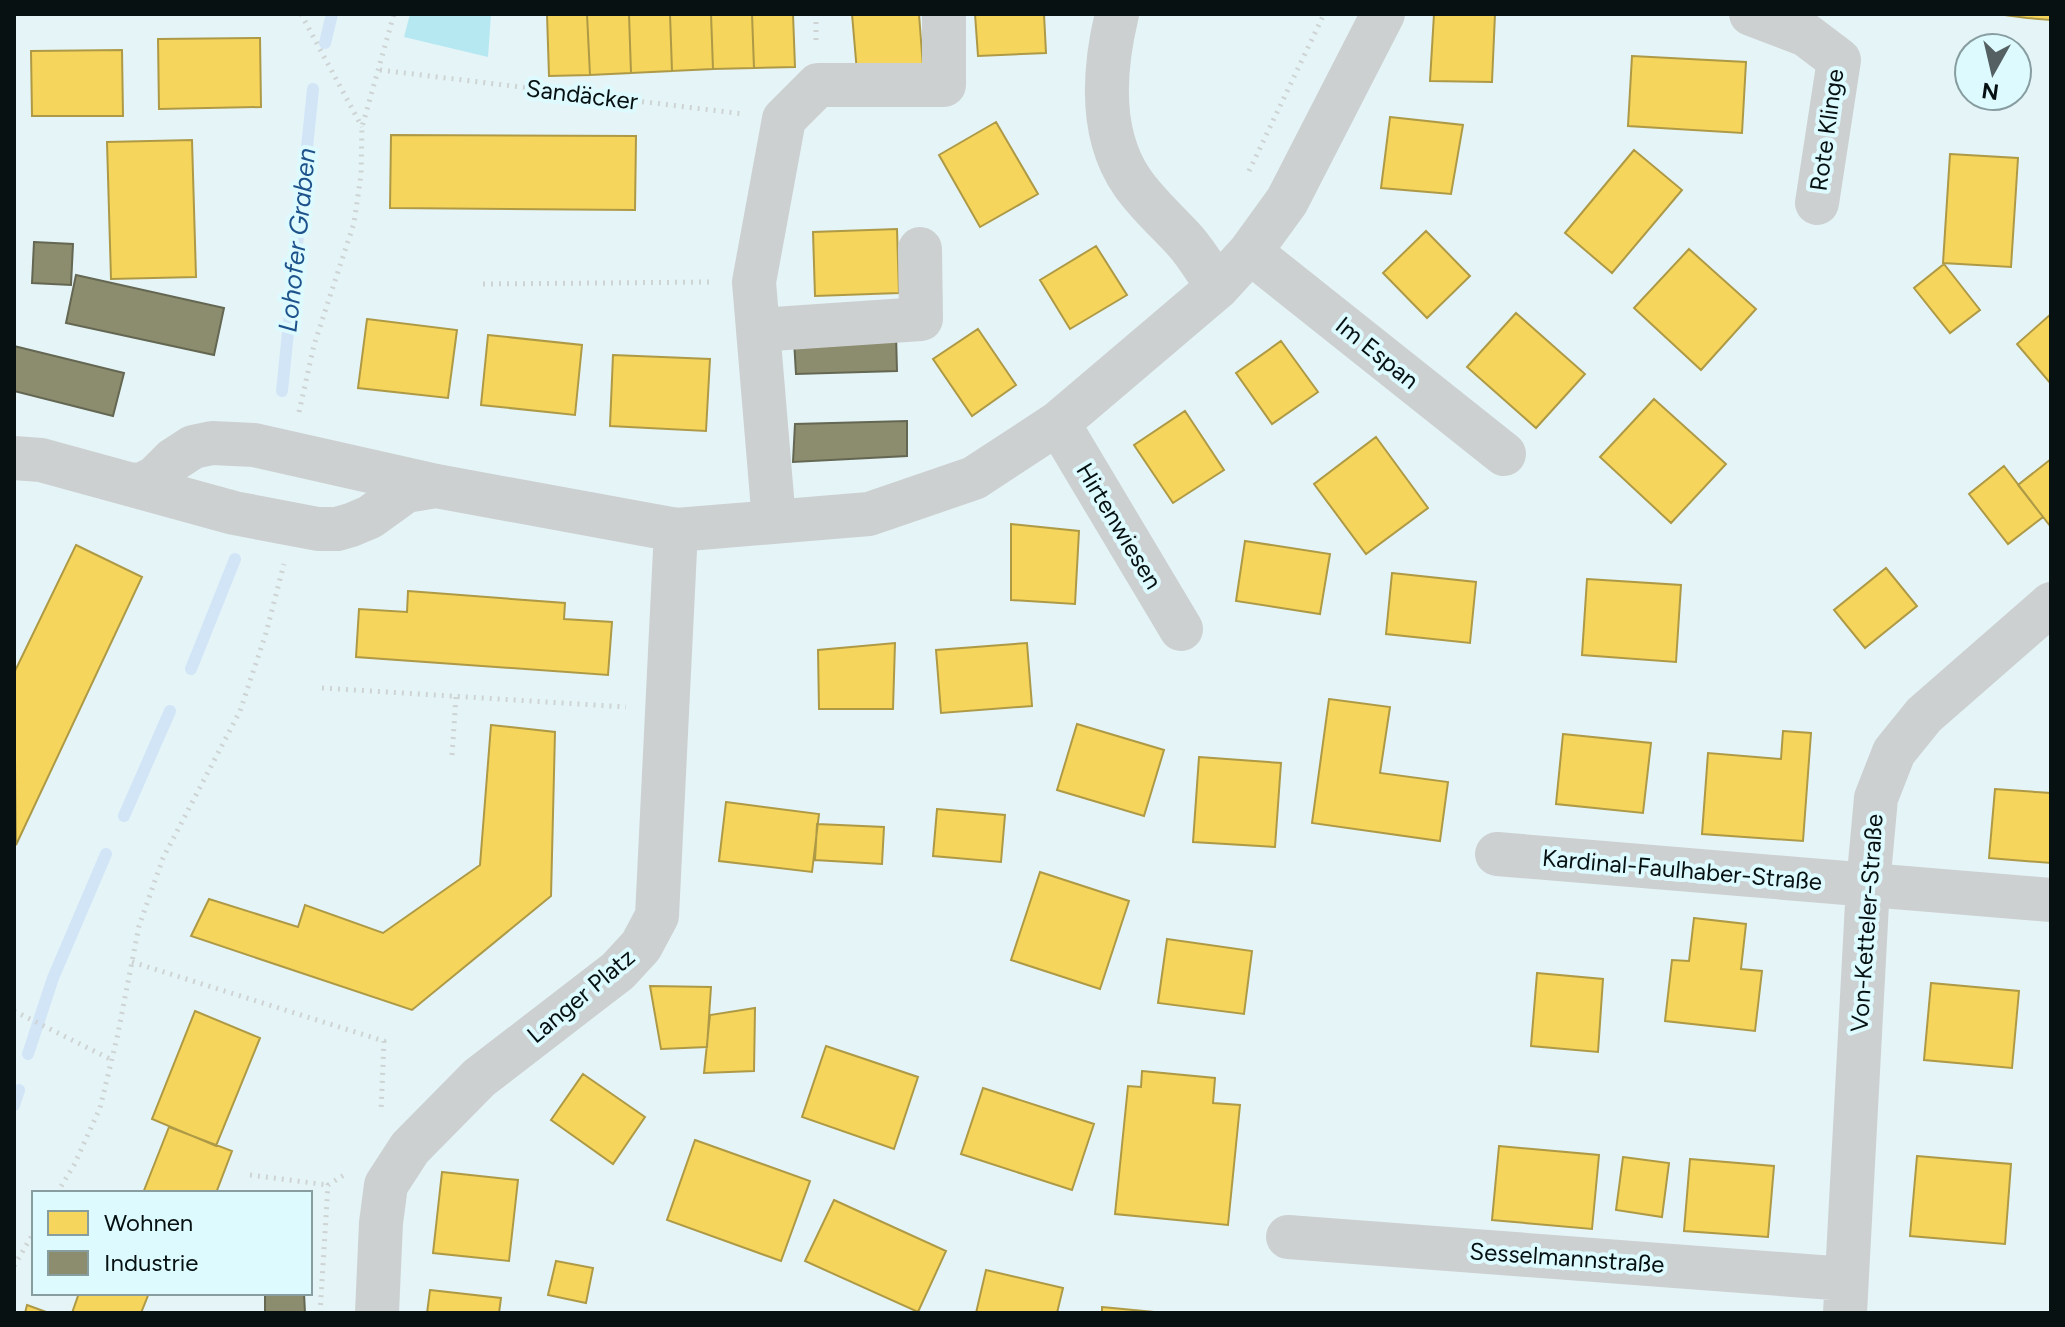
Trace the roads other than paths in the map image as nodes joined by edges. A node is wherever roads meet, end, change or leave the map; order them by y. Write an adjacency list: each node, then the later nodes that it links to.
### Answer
1 (944, 14): 9 (street)
2 (1117, 14): 8 (street)
3 (1383, 14): 7 (street)
4 (1751, 14): 5 (street, Rote Klinge)
5 (1817, 203)
6 (920, 249): 9 (street)
7 (1250, 252): 8 (street); 11 (street, Im Espan)
8 (1218, 287): 10 (street)
9 (758, 330): 15 (street)
10 (1058, 423): 15 (street); 18 (street, Hirtenwiesen)
11 (1504, 454)
12 (14, 458): 13 (street)
13 (133, 485): 14 (street); 14 (street)
14 (436, 486): 16 (street)
15 (774, 521): 16 (street)
16 (676, 530): 24 (street, Langer Platz)
17 (2051, 604): 20 (street, Von-Ketteler-Straße)
18 (1181, 629)
19 (1497, 854): 20 (street, Kardinal-Faulhaber-Straße)
20 (1868, 885): 21 (street, Kardinal-Faulhaber-Straße); 23 (street, Von-Ketteler-Straße)
21 (2051, 900)
22 (1288, 1237): 23 (street, Sesselmannstraße)
23 (1845, 1296)
24 (377, 1313)

